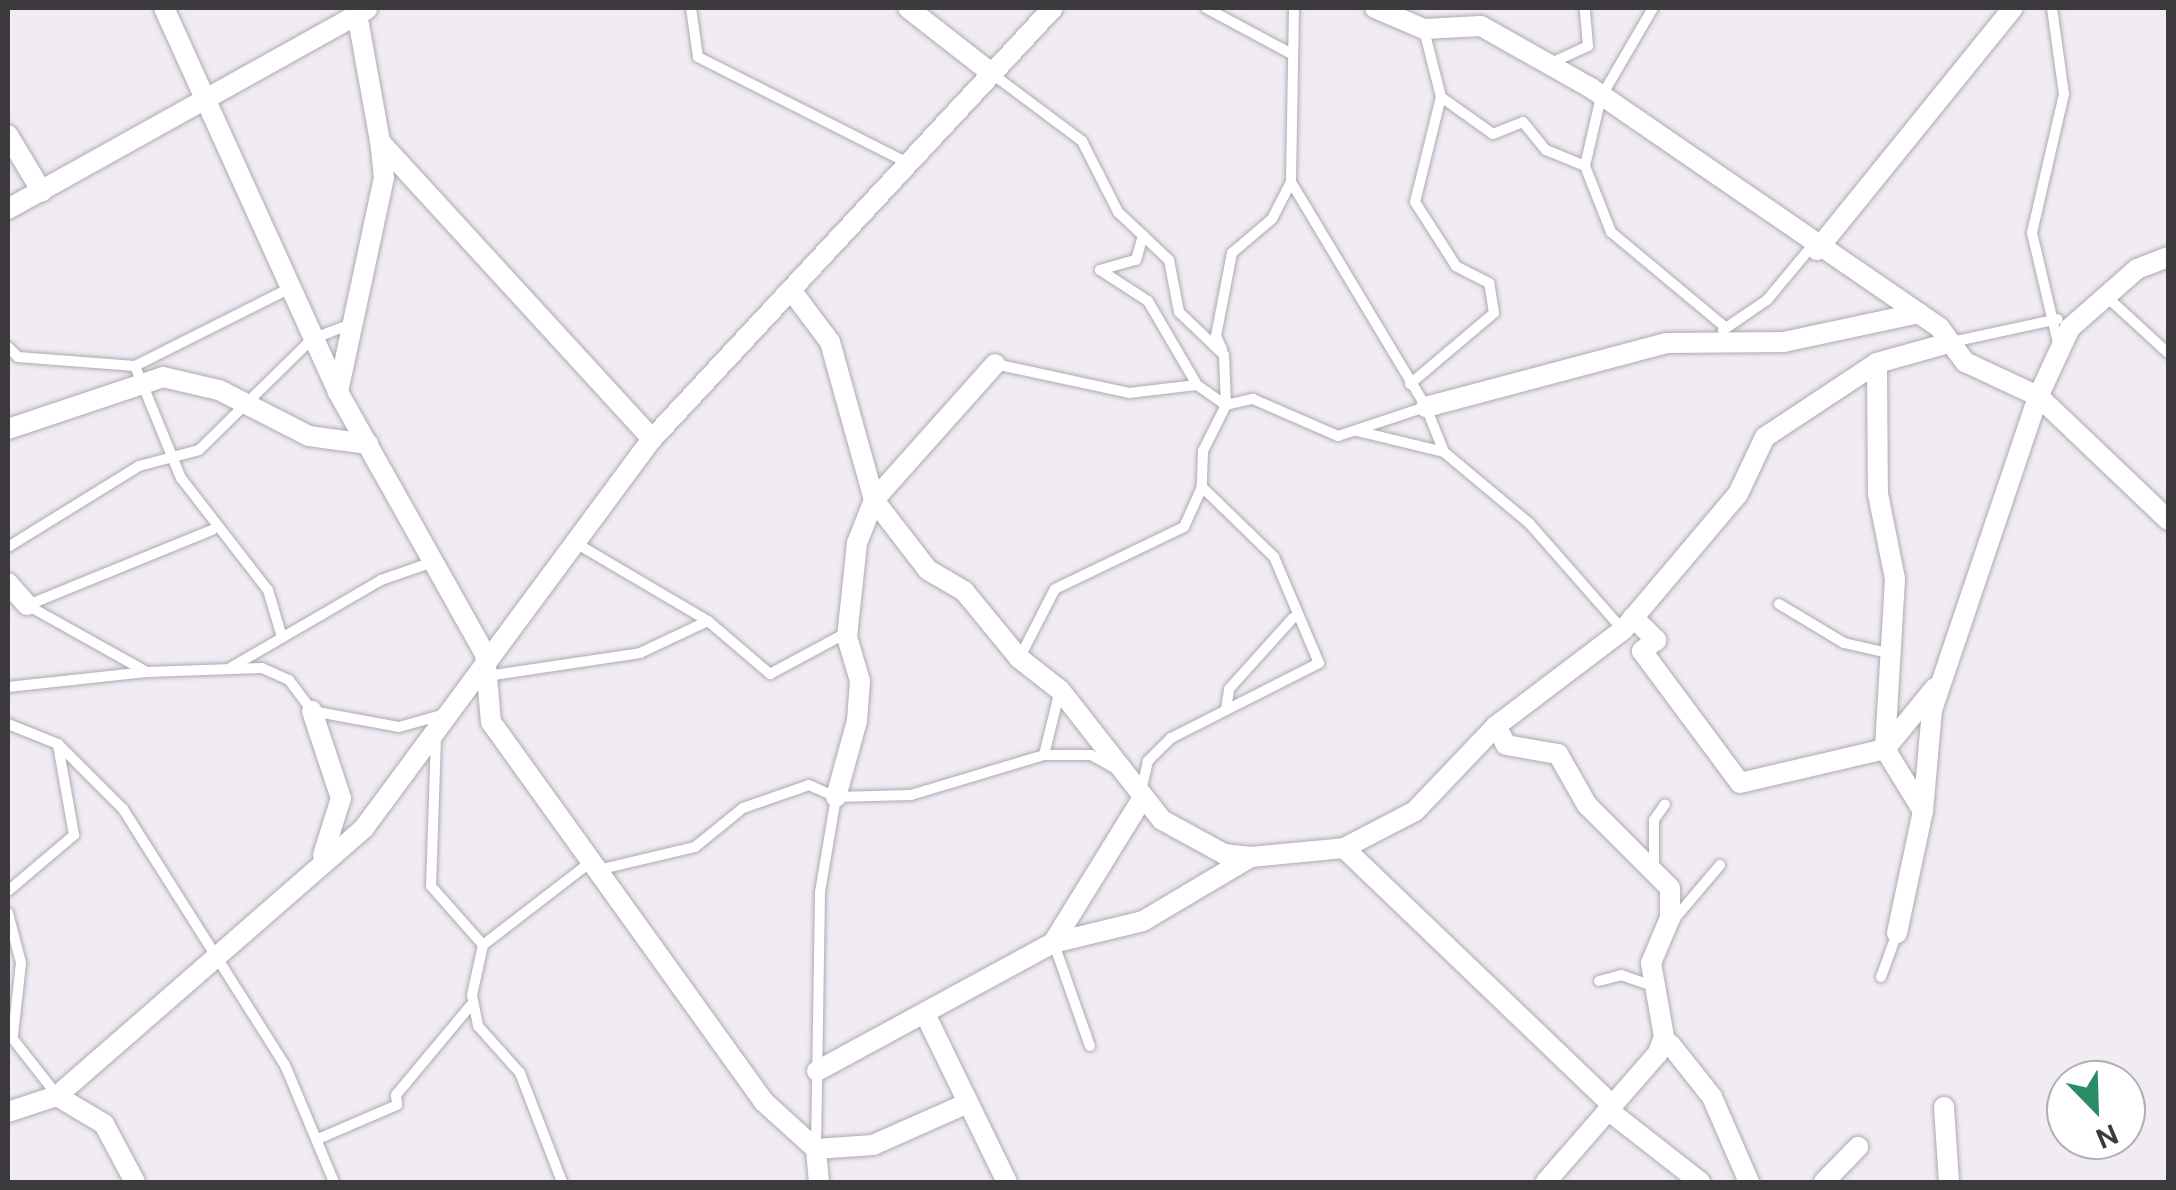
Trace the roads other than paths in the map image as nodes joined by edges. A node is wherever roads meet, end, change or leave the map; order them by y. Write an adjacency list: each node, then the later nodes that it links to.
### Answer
1 (164, 8): 17 (street)
2 (691, 8): 22 (lane)
3 (908, 8): 16 (street)
4 (1052, 8): 16 (street)
5 (1206, 8): 14 (lane)
6 (1294, 8): 14 (lane)
7 (1376, 8): 13 (street)
8 (1585, 8): 15 (lane)
9 (1653, 8): 19 (lane)
10 (2013, 8): 28 (street)
11 (2052, 8): 34 (lane)
12 (361, 10): 17 (street); 21 (street)
13 (1424, 29): 15 (street); 18 (lane)
14 (1290, 53): 24 (lane)
15 (1550, 64): 19 (street)
16 (990, 72): 22 (street); 27 (lane)
17 (208, 97): 25 (street); 30 (street)
18 (1441, 97): 23 (lane); 46 (lane)
19 (1601, 97): 23 (lane); 28 (street)
20 (8, 135): 25 (street)
21 (380, 142): 35 (street); 55 (street)
22 (908, 163): 31 (street)
23 (1585, 166): 36 (lane)
24 (1291, 182): 42 (lane); 46 (lane)
25 (42, 192): 26 (street)
26 (8, 208)
27 (1143, 235): 42 (lane); 47 (lane)
28 (1815, 248): 33 (street); 36 (lane)
29 (2168, 256): 32 (street)
30 (288, 289): 37 (street); 45 (lane)
31 (790, 290): 55 (street); 60 (street)
32 (2107, 297): 40 (street); 41 (lane)
33 (1920, 313): 36 (street); 38 (street)
34 (2058, 319): 38 (lane); 40 (lane)
35 (350, 326): 37 (lane); 48 (street)
36 (1718, 335): 52 (street)
37 (312, 338): 48 (street); 50 (lane)
38 (1945, 344): 43 (street); 49 (street)
39 (8, 347): 45 (lane)
40 (2058, 353): 49 (street)
41 (2168, 353)
42 (1224, 355): 51 (lane)
43 (1876, 362): 71 (street); 74 (street)
44 (995, 364): 47 (lane); 60 (street)
45 (138, 375): 50 (street); 53 (street); 58 (lane)
46 (1410, 384): 52 (lane)
47 (1197, 385): 51 (lane)
48 (338, 392): 56 (street)
49 (2038, 396): 61 (street); 79 (street)
50 (250, 404): 56 (street); 58 (lane)
51 (1226, 405): 54 (lane); 59 (lane)
52 (1426, 407): 54 (lane); 57 (lane)
53 (8, 429)
54 (1356, 431): 57 (lane)
55 (652, 439): 63 (street)
56 (368, 444): 65 (street)
57 (1444, 452): 71 (lane)
58 (172, 455): 62 (lane); 64 (lane)
59 (1202, 488): 69 (lane); 75 (lane)
60 (874, 500): 72 (street); 75 (street)
61 (2168, 520)
62 (212, 530): 68 (lane); 73 (lane)
63 (573, 540): 70 (lane); 76 (street)
64 (8, 547)
65 (434, 562): 73 (lane); 76 (street)
66 (8, 583): 68 (street)
67 (1778, 604): 74 (lane)
68 (27, 605): 78 (lane)
69 (1292, 618): 82 (lane); 82 (lane)
70 (708, 621): 72 (lane); 76 (lane)
71 (1628, 623): 86 (street); 88 (street)
72 (847, 633): 93 (street)
73 (281, 634): 77 (lane)
74 (1893, 654): 88 (street)
75 (1019, 658): 81 (street)
76 (486, 665): 84 (street); 100 (street)
77 (229, 668): 78 (lane); 83 (lane)
78 (147, 672): 80 (lane)
79 (1944, 679): 88 (street); 96 (street)
80 (8, 687)
81 (1060, 690): 89 (lane); 90 (street)
82 (1226, 709): 94 (lane)
83 (312, 711): 84 (lane); 92 (street)
84 (439, 721): 91 (street); 108 (lane)
85 (8, 724): 87 (lane)
86 (1496, 726): 97 (street); 99 (street)
87 (58, 744): 103 (lane); 109 (lane)
88 (1885, 749): 96 (street)
89 (1044, 756): 90 (lane); 93 (lane)
90 (1126, 775): 94 (street)
91 (392, 788): 92 (street); 102 (street)
92 (341, 798): 102 (street)
93 (836, 798): 100 (lane); 118 (lane)
94 (1142, 800): 98 (street); 107 (street)
95 (1666, 804): 99 (lane)
96 (1923, 811): 106 (street)
97 (1344, 848): 98 (street); 121 (street)
98 (1250, 858): 107 (street)
99 (1654, 863): 105 (street)
100 (599, 864): 108 (lane); 126 (street)
101 (1720, 865): 105 (lane)
102 (310, 874): 109 (street)
103 (10, 890): 104 (lane)
104 (8, 910): 115 (lane)
105 (1664, 931): 112 (street)
106 (1897, 933): 110 (lane)
107 (1053, 943): 114 (street); 117 (lane)
108 (483, 945): 113 (lane)
109 (212, 959): 119 (street); 124 (lane)
110 (1881, 977)
111 (1599, 981): 112 (lane)
112 (1659, 988): 121 (street)
113 (471, 1005): 124 (lane); 129 (lane)
114 (926, 1016): 118 (street); 120 (street)
115 (10, 1034): 119 (lane)
116 (1670, 1044): 134 (street)
117 (1090, 1046)
118 (817, 1071): 126 (lane)
119 (58, 1096): 123 (street); 127 (street)
120 (968, 1103): 126 (street); 131 (street)
121 (1610, 1107): 132 (street); 133 (street)
122 (1944, 1107): 136 (street)
123 (8, 1112)
124 (318, 1139): 128 (lane)
125 (1858, 1147): 135 (street)
126 (816, 1149): 130 (street)
127 (134, 1182)
128 (334, 1182)
129 (562, 1182)
130 (819, 1182)
131 (1007, 1182)
132 (1546, 1182)
133 (1700, 1182)
134 (1749, 1182)
135 (1824, 1182)
136 (1949, 1182)

